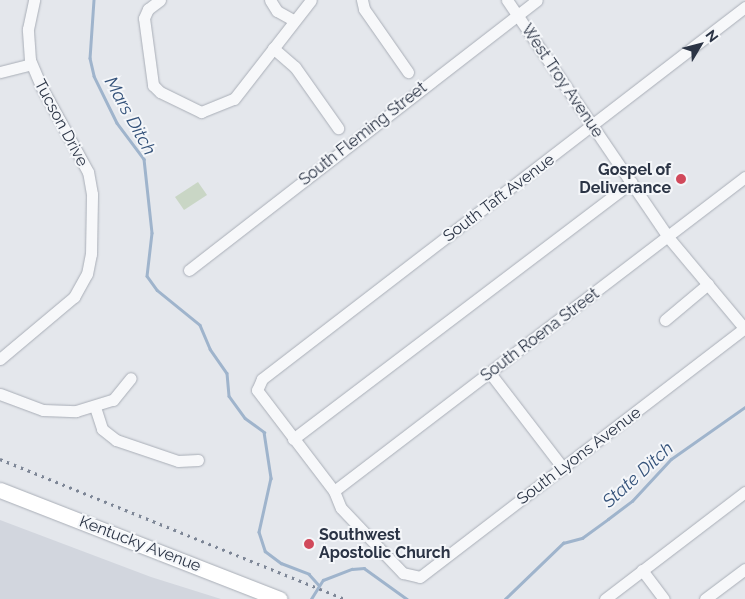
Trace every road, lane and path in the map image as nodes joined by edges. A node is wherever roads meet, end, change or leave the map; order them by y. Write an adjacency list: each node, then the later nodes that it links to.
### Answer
1 (34, 0): 12 (street, Tucson Drive)
2 (160, 0): 11 (street)
3 (270, 0): 10 (street)
4 (311, 0): 10 (street)
5 (362, 0): 14 (street)
6 (507, 0): 9 (street, West Troy Avenue)
7 (537, 0): 9 (street, South Fleming Street)
8 (745, 8): 15 (street, South Taft Avenue)
9 (518, 15): 15 (street, West Troy Avenue); 20 (street, South Fleming Street)
10 (293, 20): 11 (street)
11 (273, 48): 16 (street)
12 (31, 64): 13 (street); 24 (street, Tucson Drive)
13 (0, 72)
14 (408, 72)
15 (593, 126): 18 (street, West Troy Avenue); 29 (street, South Taft Avenue)
16 (338, 128)
17 (745, 177): 19 (street, South Roena Street)
18 (631, 182): 19 (street, West Troy Avenue); 29 (street)
19 (668, 237): 21 (street, West Troy Avenue); 25 (street, South Roena Street)
20 (189, 270)
21 (708, 284): 22 (street); 23 (street, West Troy Avenue)
22 (665, 320)
23 (745, 329): 31 (street, South Lyons Avenue)
24 (0, 359)
25 (490, 373): 31 (street); 33 (street, South Roena Street)
26 (131, 378): 28 (street)
27 (0, 394): 28 (street)
28 (95, 407): 30 (street)
29 (293, 438): 33 (street)
30 (198, 460)
31 (563, 468): 33 (street, South Lyons Avenue)
32 (0, 490): 37 (main road, Kentucky Avenue)
33 (334, 492)
34 (745, 492): 36 (street)
35 (745, 568): 40 (street)
36 (642, 570): 38 (street); 39 (street)
37 (280, 599)
38 (605, 599)
39 (664, 599)
40 (705, 599)

